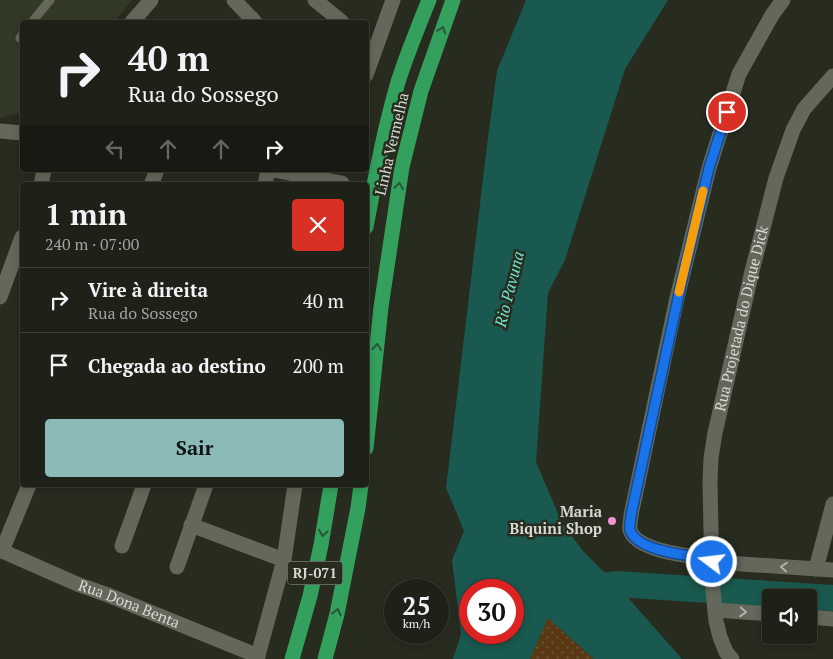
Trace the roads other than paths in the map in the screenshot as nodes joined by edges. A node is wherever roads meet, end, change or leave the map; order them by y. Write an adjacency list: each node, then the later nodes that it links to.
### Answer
1 (50, 0): 9 (lane)
2 (151, 0): 10 (street)
3 (234, 0): 11 (street)
4 (315, 0): 12 (street)
5 (393, 0): 13 (street)
6 (429, 0): 19 (highway, Linha Vermelha)
7 (453, 0): 22 (highway, Linha Vermelha, one-way to 7)
8 (784, 0): 34 (street)
9 (34, 20)
10 (134, 20)
11 (253, 20)
12 (340, 20)
13 (371, 47)
14 (833, 76): 34 (street, Rua Projetada do Dique Dick)
15 (0, 131): 16 (street)
16 (20, 133)
17 (287, 172): 18 (street)
18 (342, 180)
19 (369, 210)
20 (20, 242): 21 (street)
21 (0, 297)
22 (369, 422)
23 (28, 487): 32 (street)
24 (143, 487): 31 (street)
25 (205, 487): 30 (street)
26 (295, 487): 33 (street)
27 (330, 487): 43 (highway, RJ-071, one-way to 43)
28 (362, 487): 44 (highway, RJ-071, one-way to 28)
29 (833, 504): 36 (street)
30 (192, 525): 33 (street); 35 (street)
31 (122, 546)
32 (1, 551): 42 (street, Rua Dona Benta)
33 (284, 560): 42 (street)
34 (712, 560): 36 (street, one-way to 34); 38 (street, Rua Projetada do Dique Dick)
35 (177, 567)
36 (816, 569): 37 (street)
37 (833, 570)
38 (714, 605): 39 (street, one-way to 39); 45 (street, Rua Projetada do Dique Dick)
39 (762, 613)
40 (817, 618): 41 (street)
41 (833, 619)
42 (257, 658)
43 (292, 659)
44 (325, 659)
45 (732, 659)

